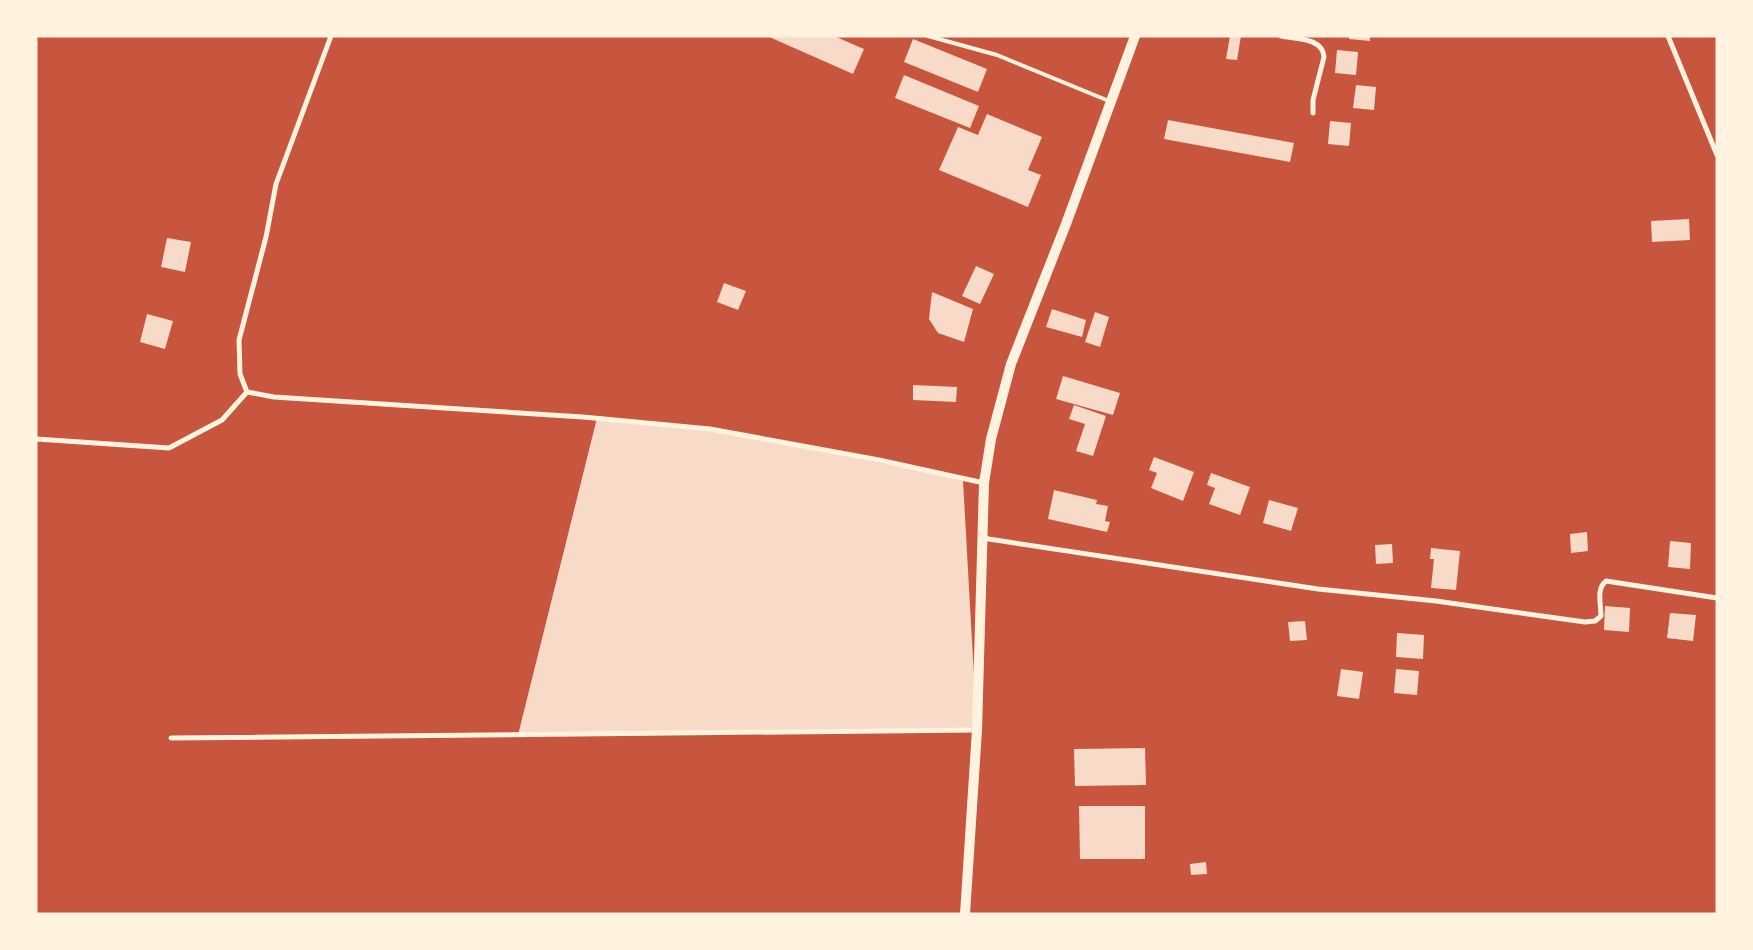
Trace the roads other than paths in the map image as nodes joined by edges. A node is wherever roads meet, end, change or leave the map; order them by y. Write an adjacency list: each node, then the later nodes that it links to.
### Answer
1 (330, 36): 9 (street)
2 (928, 36): 6 (lane)
3 (1135, 36): 6 (main road)
4 (1281, 36): 7 (street)
5 (1668, 36): 8 (street)
6 (1111, 102): 11 (main road)
7 (1313, 113)
8 (1717, 155)
9 (247, 392): 10 (street); 11 (street)
10 (36, 439)
11 (984, 483): 12 (main road)
12 (982, 538): 13 (street); 14 (main road)
13 (1717, 598)
14 (977, 730): 15 (street); 16 (main road)
15 (171, 738)
16 (965, 914)

